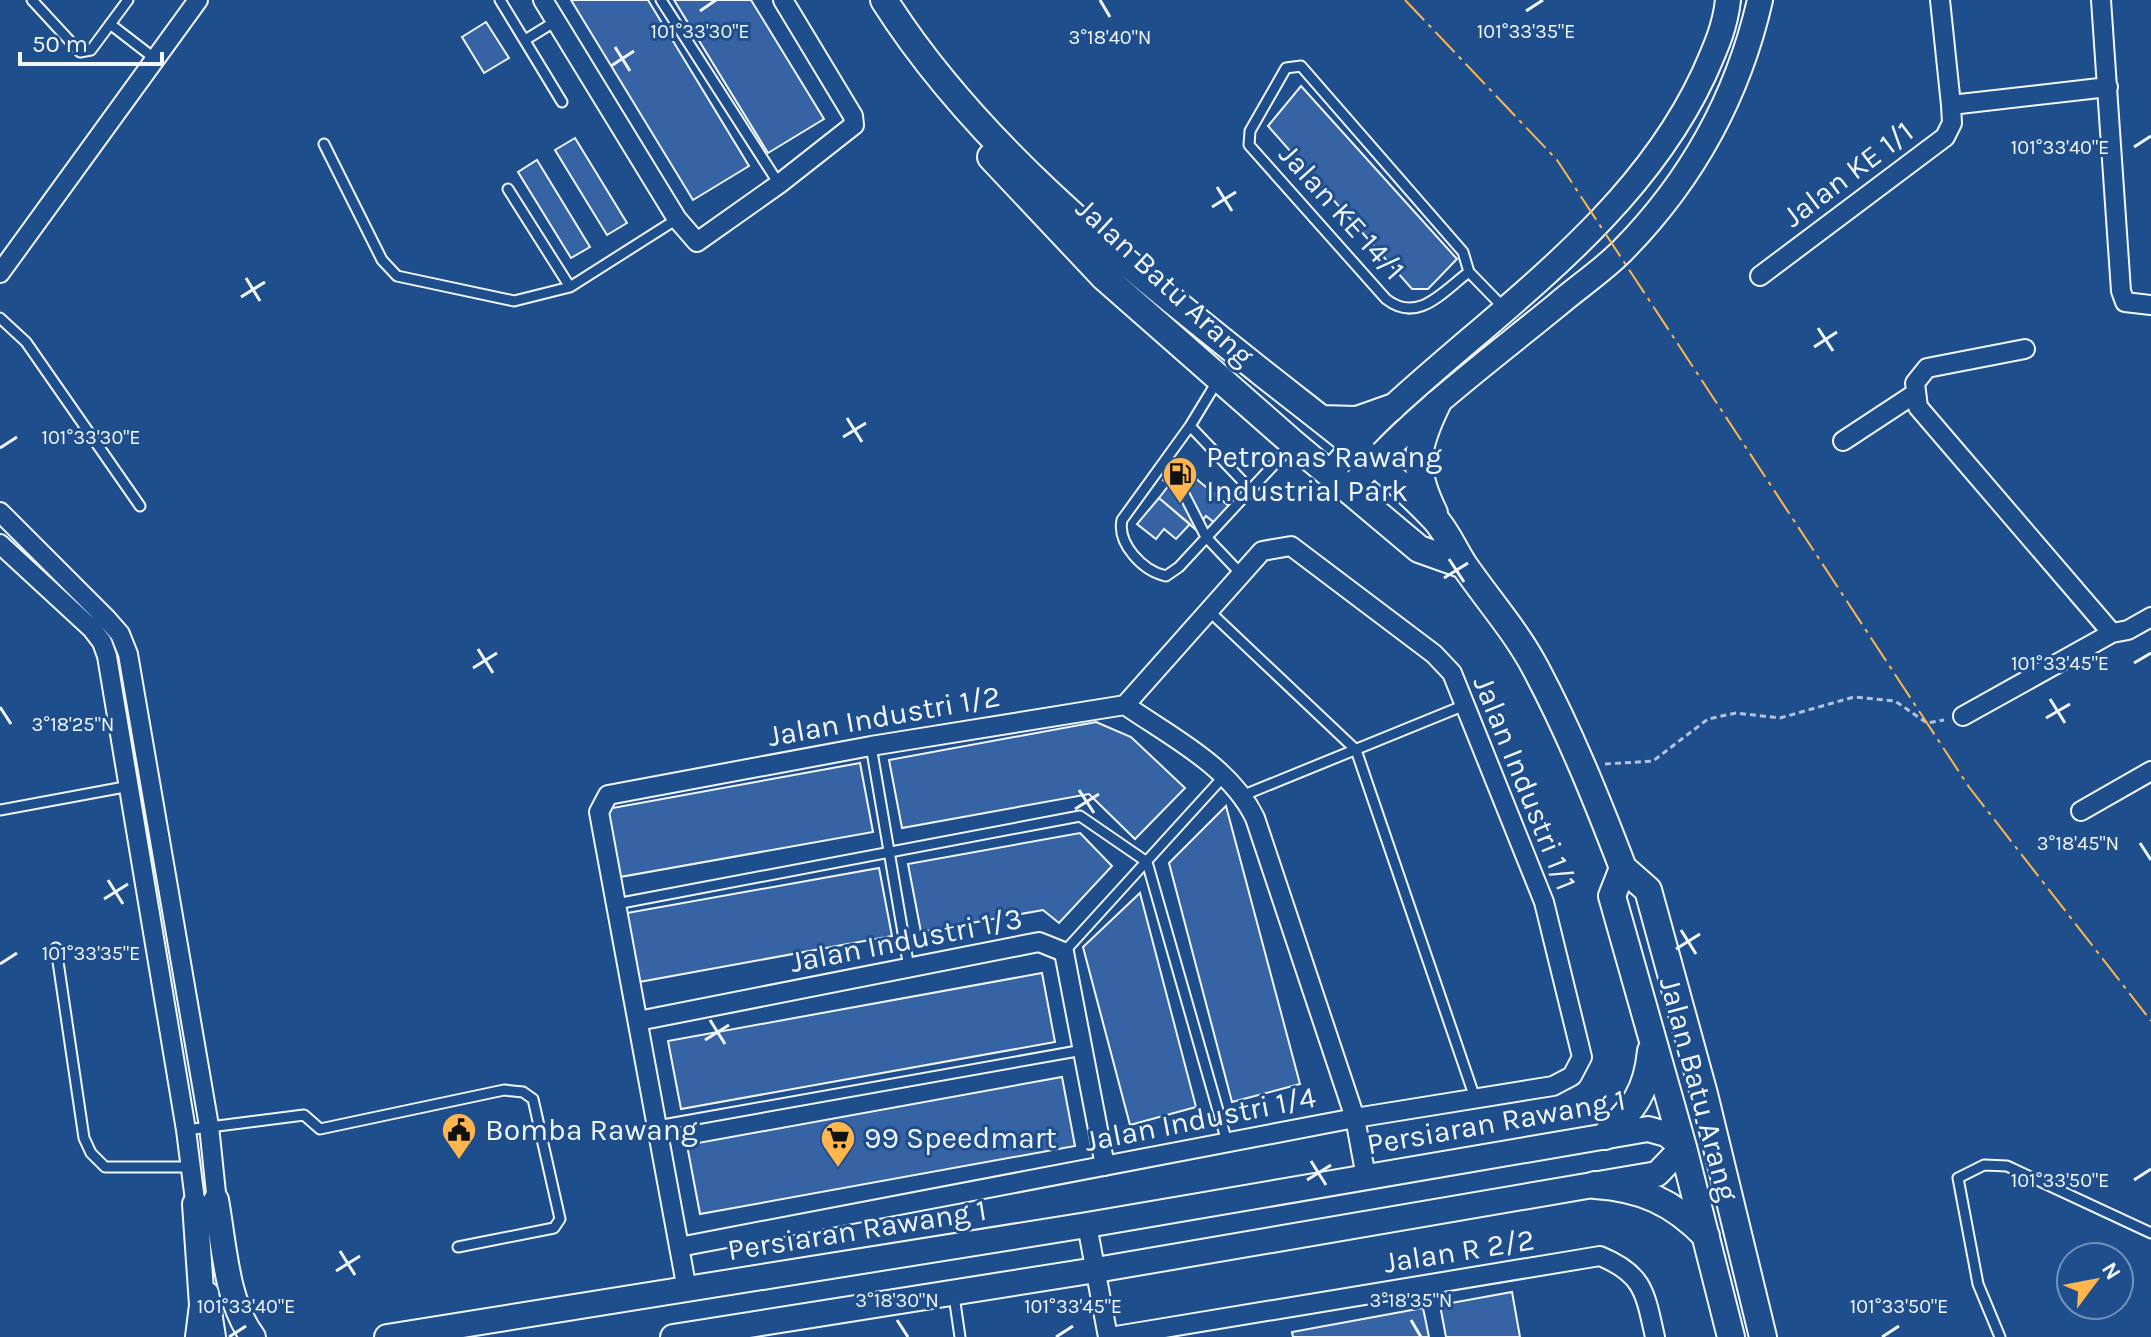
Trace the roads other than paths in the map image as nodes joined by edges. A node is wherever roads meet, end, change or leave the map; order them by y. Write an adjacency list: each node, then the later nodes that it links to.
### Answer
1 (32, 0): 15 (lane)
2 (128, 0): 15 (lane)
3 (198, 0): 17 (street)
4 (501, 0): 16 (lane)
5 (543, 0): 14 (street)
6 (661, 0): 22 (lane)
7 (783, 0): 22 (street)
8 (864, 0): 33 (main road, Jalan Batu Arang)
9 (884, 0): 37 (main road, Jalan Batu Arang)
10 (1728, 0): 30 (street)
11 (1760, 0): 35 (street)
12 (1940, 0): 20 (street, Jalan KE 1/1)
13 (2101, 0): 18 (street)
14 (556, 21): 16 (lane); 24 (street)
15 (110, 24): 17 (lane)
16 (525, 40): 19 (lane)
17 (154, 58): 26 (street)
18 (2108, 87): 20 (street); 29 (street)
19 (562, 102)
20 (1951, 105): 27 (street, Jalan KE 1/1)
21 (324, 144): 28 (lane)
22 (779, 184): 24 (street)
23 (508, 189): 28 (lane)
24 (677, 219): 28 (lane)
25 (1469, 272): 25 (lane, Jalan KE 14/1); 30 (lane, Jalan KE 14/1)
26 (0, 273)
27 (1760, 276)
28 (570, 287)
29 (2151, 305)
30 (1504, 309): 36 (street)
31 (0, 318): 45 (lane)
32 (2025, 349): 34 (street)
33 (1220, 377): 38 (lane); 40 (main road, Jalan Batu Arang)
34 (1916, 393): 39 (street); 54 (street)
35 (1437, 404): 41 (street); 47 (main road)
36 (1391, 408): 37 (main road); 41 (street)
37 (1321, 419): 41 (main road, Jalan Batu Arang)
38 (1190, 426): 42 (lane); 44 (lane)
39 (1843, 441)
40 (1294, 444): 43 (main road, Jalan Batu Arang); 44 (lane)
41 (1363, 455): 43 (street); 47 (main road, Jalan Batu Arang)
42 (1166, 459): 48 (lane); 48 (lane)
43 (1339, 482): 50 (main road, Jalan Batu Arang)
44 (1250, 489): 48 (lane)
45 (140, 506)
46 (0, 512): 79 (street)
47 (1437, 521): 50 (main road, Jalan Batu Arang)
48 (1206, 537): 51 (lane)
49 (0, 544): 62 (street)
50 (1464, 565): 68 (main road, Jalan Batu Arang)
51 (1241, 574): 52 (street, Jalan Industri 1/1); 56 (street, Jalan Industri 1/1)
52 (1209, 611): 55 (street, Jalan Industri 1/1); 59 (lane)
53 (2151, 617): 54 (street)
54 (2112, 633): 57 (street)
55 (1125, 705): 58 (street, Jalan Industri 1/2); 61 (street)
56 (1465, 705): 59 (lane); 77 (street, Jalan Industri 1/1)
57 (1963, 716)
58 (871, 746): 66 (lane); 69 (street, Jalan Industri 1/2)
59 (1356, 750): 63 (lane); 77 (lane)
60 (2151, 771): 65 (street)
61 (1225, 775): 63 (street); 67 (lane)
62 (130, 786): 64 (lane); 81 (street)
63 (1244, 795): 78 (street)
64 (0, 810)
65 (2081, 811)
66 (889, 851): 67 (lane); 69 (lane); 72 (lane)
67 (1147, 862): 71 (lane); 83 (lane)
68 (1623, 868): 74 (main road, Jalan Batu Arang); 76 (main road)
69 (616, 904): 73 (street, Jalan Industri 1/2)
70 (56, 948): 86 (lane)
71 (1064, 952): 72 (street, Jalan Industri 1/3); 75 (street, Jalan Industri 1/3)
72 (909, 968): 73 (street, Jalan Industri 1/3)
73 (638, 1021): 80 (street, Jalan Industri 1/2)
74 (1652, 1041): 82 (main road); 84 (main road, Jalan Batu Arang)
75 (1083, 1050): 80 (lane); 85 (street, Jalan Industri 1/3)
76 (1704, 1094): 84 (main road); 88 (main road)
77 (1475, 1098): 78 (street, Jalan Industri 1/1)
78 (1355, 1118): 83 (street, Jalan Industri 1/4); 87 (street)
79 (209, 1126): 81 (lane); 90 (street); 94 (lane)
80 (657, 1126): 95 (street, Jalan Industri 1/2)
81 (186, 1130): 86 (street)
82 (1605, 1136): 84 (street, Persiaran Rawang 1); 87 (street, Persiaran Rawang 1)
83 (1227, 1143): 85 (street, Jalan Industri 1/4)
84 (1683, 1147): 88 (main road); 89 (street); 93 (main road, Jalan Batu Arang)
85 (1105, 1166): 95 (street, Jalan Industri 1/4)
86 (189, 1167): 90 (street)
87 (1366, 1177): 91 (street, Persiaran Rawang 1)
88 (1726, 1182): 109 (main road)
89 (1595, 1185): 93 (main road); 96 (street)
90 (206, 1202): 99 (street); 100 (street); 101 (street); 102 (street)
91 (1087, 1225): 96 (street); 97 (street, Persiaran Rawang 1)
92 (2151, 1233): 110 (lane)
93 (1706, 1236): 108 (main road, Jalan Batu Arang)
94 (458, 1247)
95 (679, 1247): 97 (street, Jalan Industri 1/2)
96 (1096, 1270): 98 (street); 106 (street)
97 (687, 1290): 103 (street, Persiaran Rawang 1)
98 (953, 1292): 104 (street); 105 (lane)
99 (198, 1337)
100 (216, 1337)
101 (238, 1337)
102 (253, 1337)
103 (387, 1337)
104 (673, 1337)
105 (960, 1337)
106 (1109, 1337): 107 (street, Jalan R 2/2)
107 (1655, 1337)
108 (1731, 1337)
109 (1763, 1337)
110 (2000, 1337)

